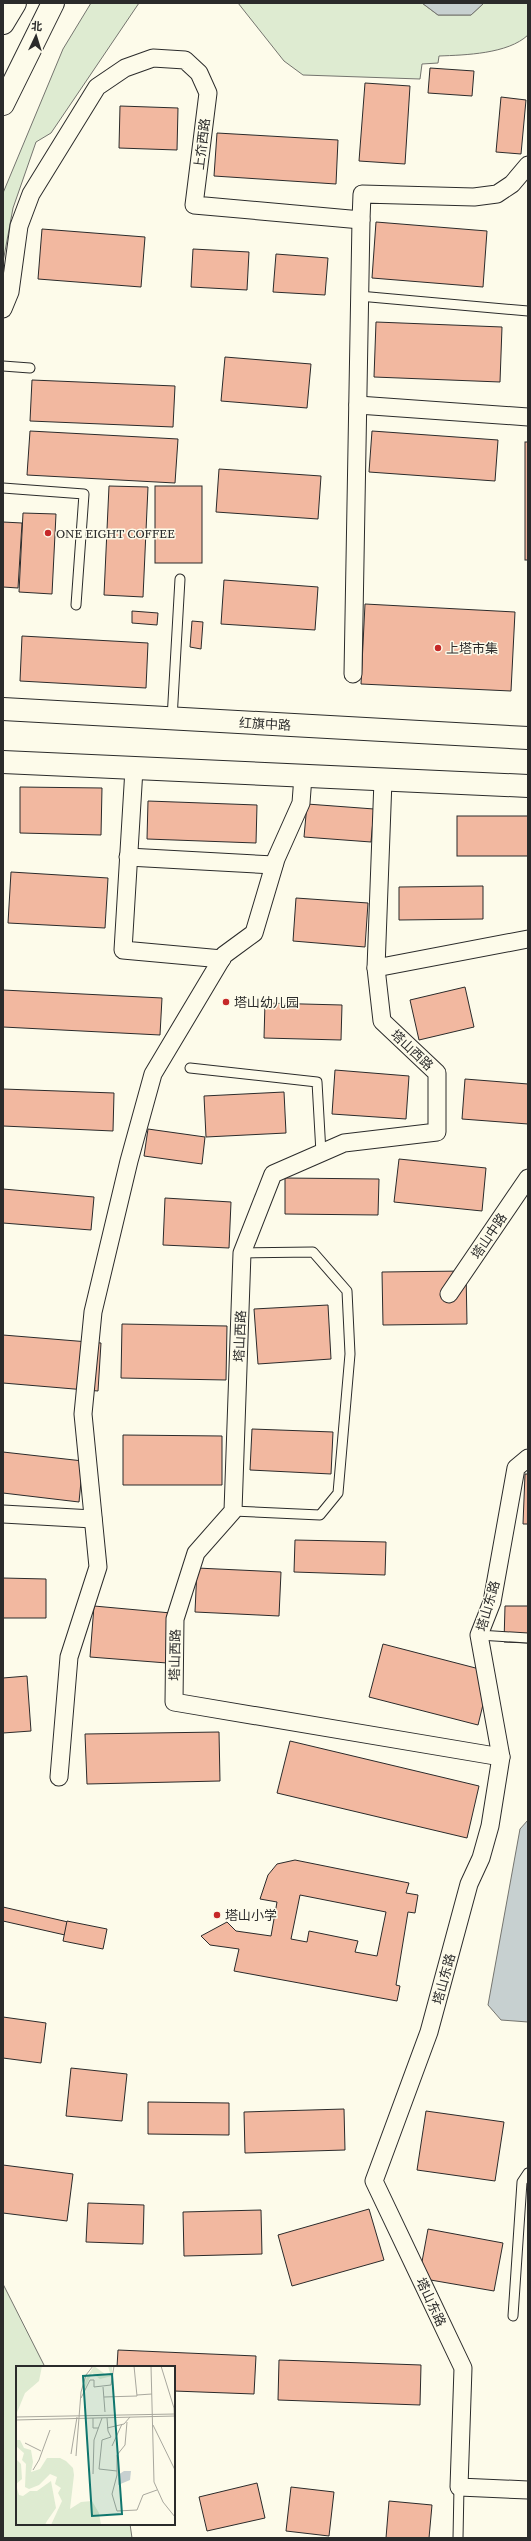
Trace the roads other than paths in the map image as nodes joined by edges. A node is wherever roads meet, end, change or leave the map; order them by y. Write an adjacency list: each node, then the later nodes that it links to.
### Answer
1 (15, 3): 3 (main road)
2 (53, 3): 4 (main road)
3 (3, 23)
4 (3, 104)
5 (528, 165): 6 (street)
6 (361, 220): 7 (street); 8 (street, 上夼西路)
7 (359, 296): 9 (lane); 12 (street)
8 (3, 309)
9 (528, 311)
10 (3, 366): 11 (lane)
11 (30, 368)
12 (358, 405): 13 (street); 17 (street)
13 (528, 417)
14 (3, 488): 16 (lane)
15 (180, 579): 19 (lane)
16 (76, 605)
17 (353, 674)
18 (3, 709): 19 (main road, 红旗中路)
19 (172, 719): 20 (main road, 红旗中路)
20 (528, 738)
21 (3, 762): 22 (main road)
22 (134, 769): 23 (main road); 26 (street)
23 (303, 776): 24 (main road); 27 (street)
24 (383, 780): 25 (main road); 30 (street, 塔山西路)
25 (528, 786)
26 (128, 857): 27 (street); 29 (street)
27 (274, 865): 29 (street)
28 (528, 939): 30 (street)
29 (222, 959): 39 (street)
30 (376, 968): 32 (street, 塔山西路)
31 (190, 1068): 32 (lane)
32 (321, 1153): 34 (street, 塔山西路)
33 (528, 1178): 35 (street, 塔山中路)
34 (242, 1253): 37 (street, 塔山西路); 37 (lane)
35 (449, 1294)
36 (528, 1458): 40 (street, 塔山东路)
37 (233, 1511): 42 (street, 塔山西路)
38 (3, 1514): 39 (street)
39 (93, 1519): 43 (street)
40 (479, 1635): 41 (lane); 42 (street, 塔山东路)
41 (528, 1638)
42 (501, 1757): 46 (street, 塔山东路)
43 (59, 1777)
44 (528, 2173): 45 (lane)
45 (513, 2316)
46 (459, 2487): 47 (street); 48 (lane)
47 (528, 2490)
48 (458, 2538)

